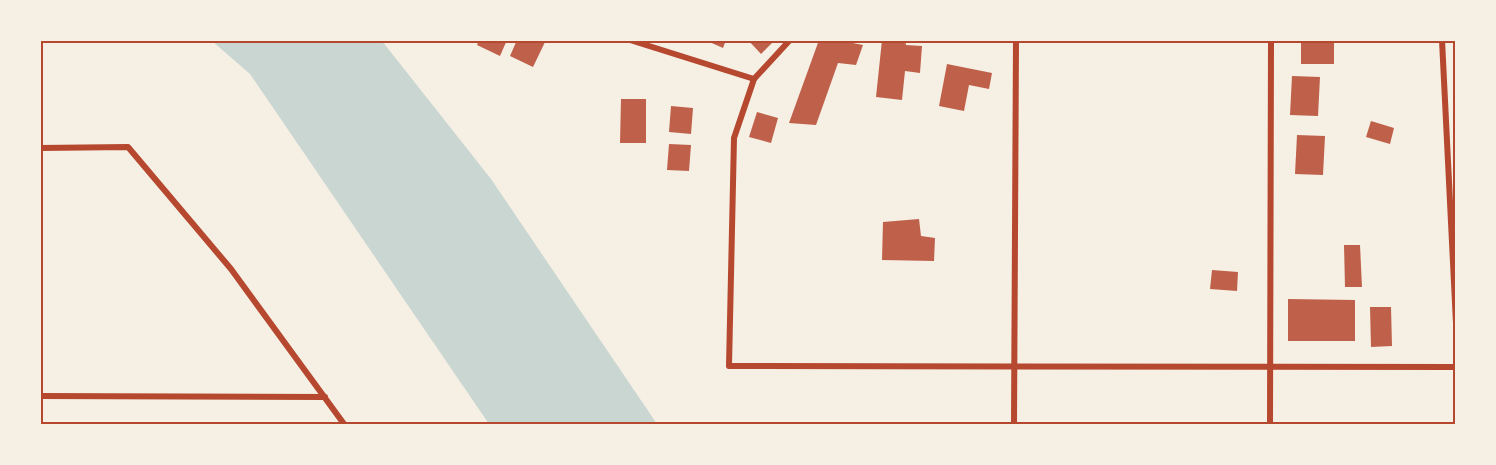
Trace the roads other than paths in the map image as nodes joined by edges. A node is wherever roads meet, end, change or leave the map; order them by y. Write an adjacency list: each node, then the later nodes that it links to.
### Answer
1 (630, 40): 6 (street)
2 (790, 40): 6 (street)
3 (1016, 40): 9 (street)
4 (1270, 40): 10 (street)
5 (1442, 40): 8 (street)
6 (754, 80): 9 (street)
7 (40, 148): 13 (street)
8 (1455, 323)
9 (1014, 365): 10 (street); 15 (street)
10 (1270, 367): 11 (street); 16 (street)
11 (1455, 367)
12 (40, 396): 13 (street)
13 (325, 397): 14 (street)
14 (344, 424)
15 (1014, 424)
16 (1270, 424)

